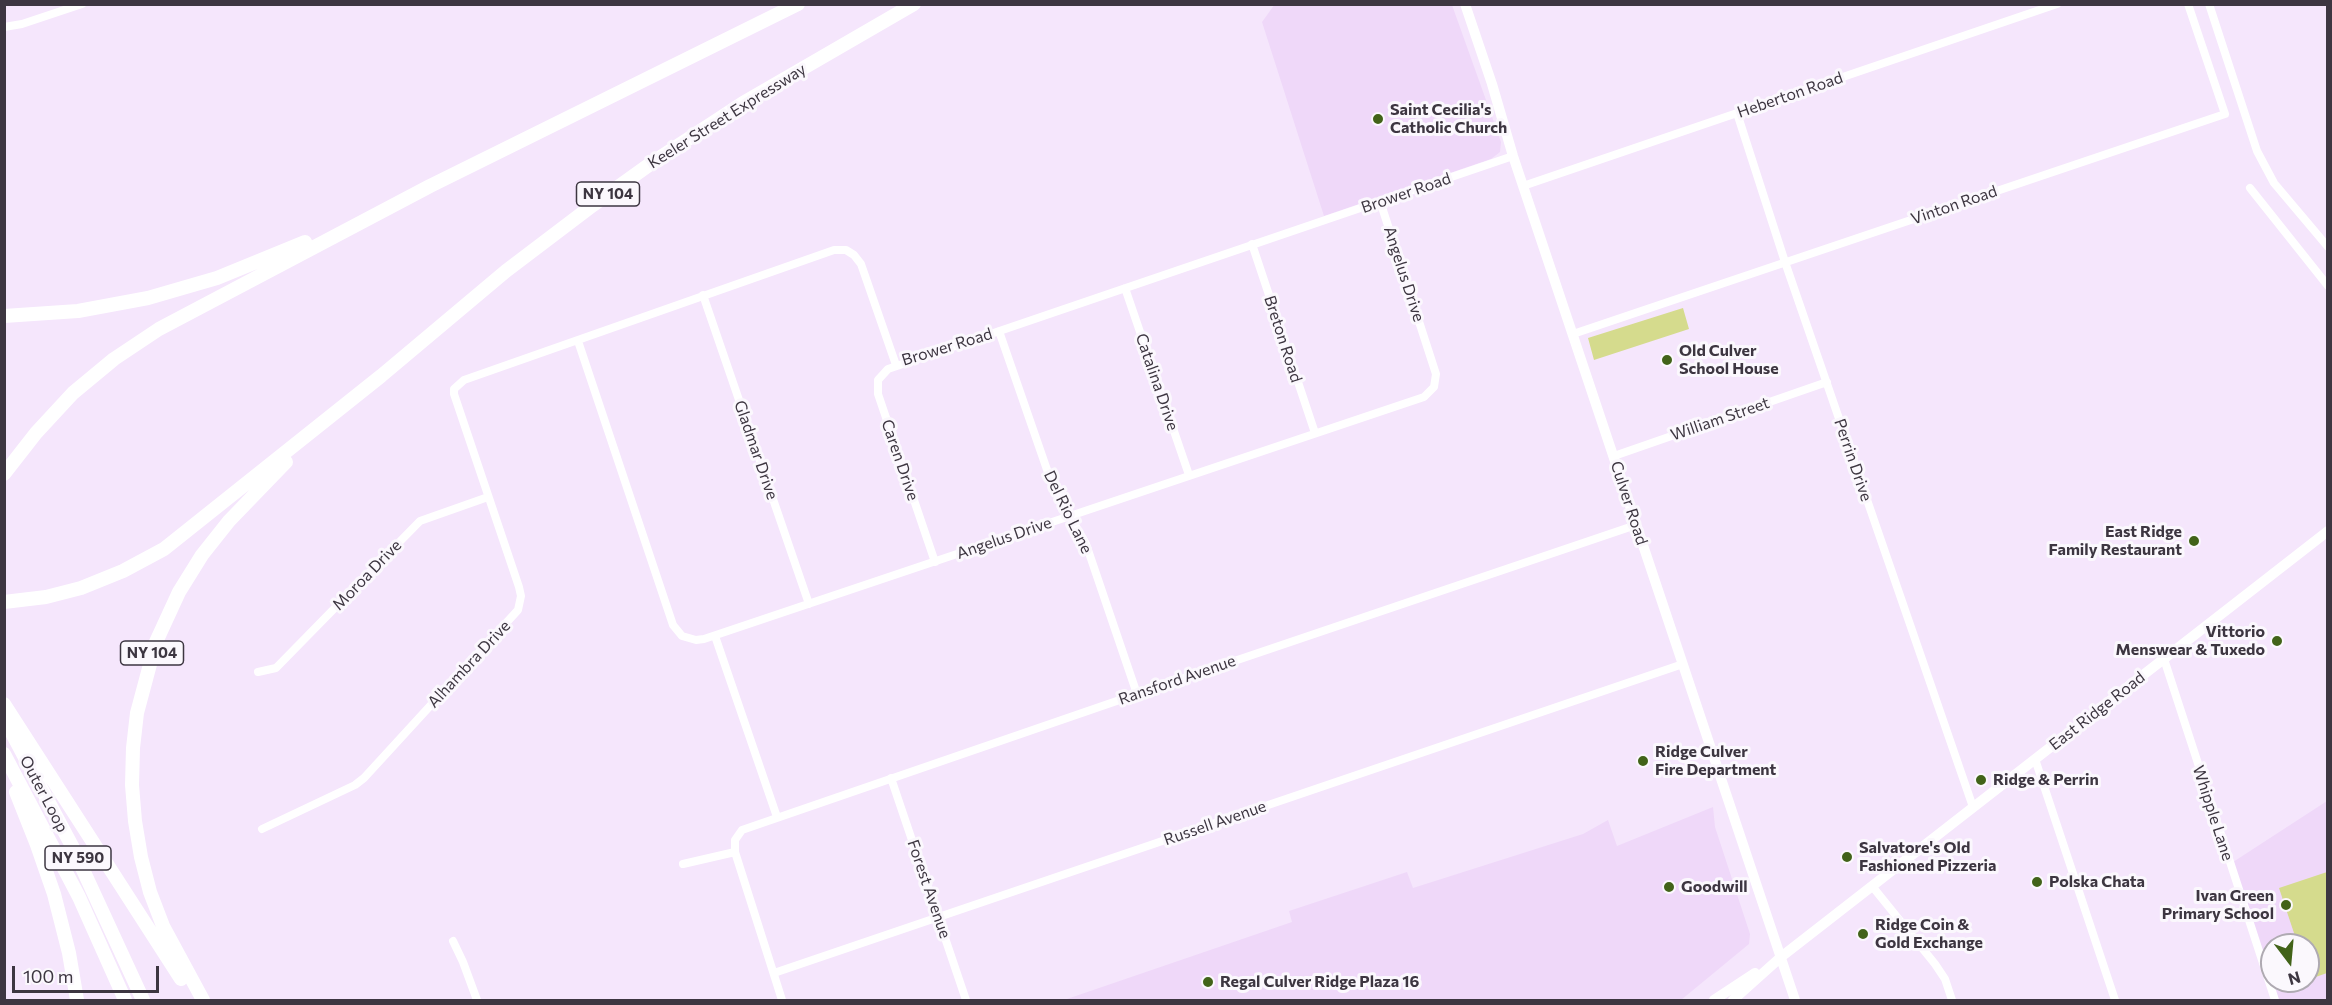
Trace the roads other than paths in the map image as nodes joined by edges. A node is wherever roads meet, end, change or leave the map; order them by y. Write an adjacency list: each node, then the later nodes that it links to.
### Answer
1 (82, 4): 9 (street)
2 (798, 4): 13 (highway)
3 (914, 4): 10 (highway, Keeler Street Expressway / NY 104)
4 (926, 4): 10 (highway)
5 (1465, 4): 12 (main road, Culver Road)
6 (2057, 4): 11 (street, Heberton Road)
7 (2188, 4): 19 (street, Vinton Road)
8 (2209, 4): 18 (street)
9 (4, 27)
10 (853, 38): 28 (highway, Keeler Street Expressway / NY 104)
11 (1737, 113): 14 (street, Heberton Road); 19 (street, Perrin Drive)
12 (1513, 156): 14 (main road, Culver Road); 16 (street, Brower Road)
13 (430, 186): 23 (highway); 33 (highway)
14 (1523, 186): 25 (main road, Culver Road)
15 (2250, 188): 20 (street)
16 (1380, 201): 17 (street, Brower Road); 31 (street, Angelus Drive)
17 (1252, 244): 21 (street, Brower Road); 31 (street, Breton Road)
18 (2328, 247)
19 (1785, 262): 25 (street, Vinton Road); 29 (street, Perrin Drive)
20 (2328, 286)
21 (1125, 288): 24 (street, Brower Road); 34 (street, Catalina Drive)
22 (704, 296): 26 (street, Brower Road); 27 (street, Brower Road); 41 (street, Gladmar Drive)
23 (4, 316)
24 (999, 331): 27 (street, Brower Road); 36 (street, Del Rio Lane)
25 (1573, 334): 32 (main road, Culver Road)
26 (578, 341): 30 (street, Brower Road); 42 (street, Angelus Drive)
27 (896, 365): 39 (street, Caren Drive)
28 (381, 376): 40 (highway); 67 (highway, NY 104)
29 (1827, 382): 32 (street, William Street); 53 (street, Perrin Drive)
30 (454, 389): 35 (street, Alhambra Drive)
31 (1315, 433): 34 (street, Angelus Drive)
32 (1614, 456): 37 (main road, Culver Road)
33 (4, 474)
34 (1189, 476): 36 (street, Angelus Drive)
35 (488, 497): 45 (street, Moroa Drive); 55 (street, Alhambra Drive)
36 (1070, 516): 39 (street, Angelus Drive); 46 (street, Del Rio Lane)
37 (1636, 525): 44 (main road, Culver Road); 46 (street, Ransford Avenue)
38 (2328, 531): 43 (main road, East Ridge Road)
39 (935, 562): 41 (street, Angelus Drive)
40 (4, 602)
41 (809, 604): 42 (street, Angelus Drive)
42 (715, 636): 54 (street)
43 (2164, 658): 50 (main road, East Ridge Road); 76 (street, Whipple Lane)
44 (1683, 663): 59 (street, Russell Avenue); 61 (main road, Culver Road)
45 (258, 672)
46 (1137, 694): 52 (street, Ransford Avenue)
47 (4, 704): 66 (highway)
48 (4, 719): 65 (highway, Outer Loop / NY 590)
49 (4, 754): 64 (highway, Outer Loop / NY 590)
50 (2035, 759): 53 (main road, East Ridge Road); 75 (street)
51 (4, 769): 63 (highway)
52 (891, 778): 54 (street, Ransford Avenue); 59 (street, Forest Avenue)
53 (1973, 807): 58 (main road, East Ridge Road)
54 (777, 816): 56 (street, Ransford Avenue)
55 (262, 829)
56 (735, 852): 57 (street); 62 (street)
57 (683, 864)
58 (1872, 886): 61 (main road, East Ridge Road); 74 (street)
59 (938, 918): 62 (street, Russell Avenue); 70 (street, Forest Avenue)
60 (453, 941): 68 (street)
61 (1781, 957): 71 (main road, East Ridge Road); 72 (main road, East Ridge Road); 73 (main road, Culver Road)
62 (774, 973): 69 (street)
63 (77, 1000)
64 (125, 1000)
65 (143, 1000)
66 (195, 1000)
67 (203, 1000)
68 (477, 1000)
69 (782, 1000)
70 (966, 1000)
71 (1714, 1000)
72 (1733, 1000)
73 (1796, 1000)
74 (1953, 1000)
75 (2115, 1000)
76 (2275, 1000)

